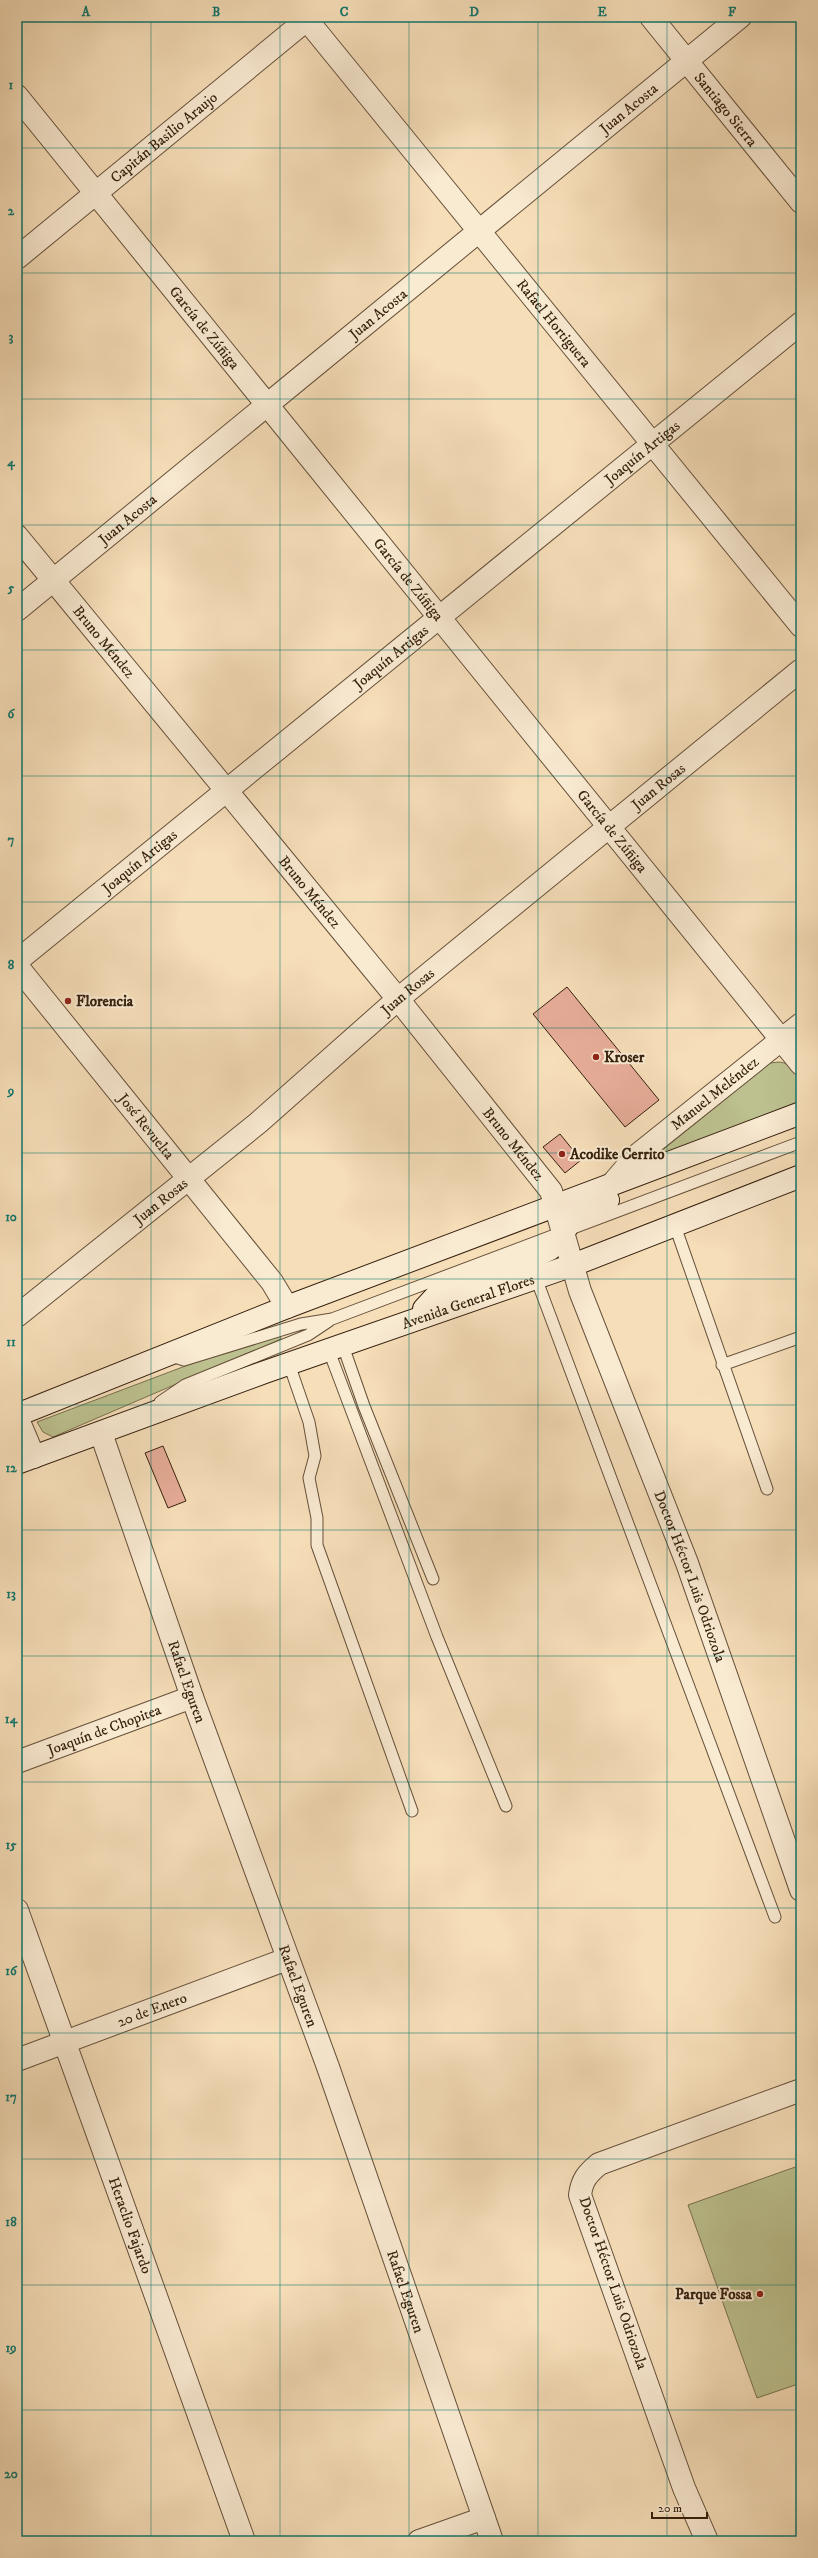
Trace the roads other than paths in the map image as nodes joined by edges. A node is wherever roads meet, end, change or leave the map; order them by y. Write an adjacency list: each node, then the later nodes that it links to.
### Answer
1 (651, 17): 4 (street, Santiago Sierra)
2 (740, 17): 4 (street, Juan Acosta)
3 (309, 18): 6 (street, Capitán Basilio Araujo); 8 (street, Rafael Hortiguera)
4 (686, 61): 7 (street, Santiago Sierra); 8 (street, Juan Acosta)
5 (17, 96): 6 (street, García de Zúñiga)
6 (96, 192): 9 (street, Capitán Basilio Araujo); 11 (street, García de Zúñiga)
7 (801, 202)
8 (478, 230): 11 (street, Juan Acosta); 12 (street, Rafael Hortiguera)
9 (17, 258)
10 (801, 323): 12 (street, Joaquín Artigas)
11 (268, 406): 14 (street, Juan Acosta); 16 (street, García de Zúñiga)
12 (652, 444): 16 (street, Joaquín Artigas); 17 (street, Rafael Hortiguera)
13 (17, 536): 14 (street, Bruno Méndez)
14 (53, 581): 15 (street, Juan Acosta); 19 (street, Bruno Méndez)
15 (17, 610)
16 (439, 617): 19 (street, Joaquín Artigas); 20 (street, García de Zúñiga)
17 (801, 626)
18 (801, 670): 20 (street, Juan Rosas)
19 (225, 790): 21 (street, Joaquín Artigas); 23 (street, Bruno Méndez)
20 (608, 828): 23 (street, Juan Rosas); 25 (street, García de Zúñiga)
21 (17, 961)
22 (17, 966): 31 (street, José Revuelta)
23 (398, 999): 31 (street, Juan Rosas); 33 (street, Bruno Méndez)
24 (801, 1024): 25 (street, Manuel Meléndez)
25 (781, 1040): 26 (street, García de Zúñiga); 32 (street, Manuel Meléndez)
26 (801, 1064)
27 (801, 1113): 29 (street, Avenida General Flores)
28 (801, 1142): 35 (lane, Avenida General Flores)
29 (666, 1164): 32 (street, Avenida General Flores); 35 (street)
30 (801, 1176): 34 (street, Avenida General Flores)
31 (189, 1180): 38 (street, José Revuelta); 39 (street, Juan Rosas)
32 (613, 1183): 33 (street, Avenida General Flores)
33 (557, 1205): 35 (street, Bruno Méndez); 38 (street, Avenida General Flores)
34 (675, 1226): 36 (street, Avenida General Flores); 46 (lane)
35 (563, 1233): 36 (street, Bruno Méndez); 40 (lane, Avenida General Flores); 41 (street)
36 (573, 1265): 37 (street, Avenida General Flores); 57 (street, Doctor Héctor Luis Odriozola)
37 (536, 1278): 41 (street, Avenida General Flores); 59 (lane)
38 (287, 1307): 44 (street, Avenida General Flores)
39 (17, 1316)
40 (332, 1319): 44 (lane, Avenida General Flores); 48 (lane, Avenida General Flores)
41 (405, 1323): 43 (street, Avenida General Flores)
42 (801, 1337): 46 (lane)
43 (336, 1349): 45 (street, Avenida General Flores); 52 (lane); 55 (lane)
44 (171, 1356): 47 (street, Avenida General Flores)
45 (289, 1364): 48 (street, Avenida General Flores); 56 (lane)
46 (722, 1365): 51 (lane)
47 (17, 1416): 50 (street)
48 (133, 1420): 49 (street, Avenida General Flores)
49 (101, 1433): 50 (street, Avenida General Flores); 53 (street, Rafael Eguren)
50 (26, 1460)
51 (767, 1489)
52 (433, 1580)
53 (192, 1697): 54 (street, Joaquín de Chopitea); 60 (street, Rafael Eguren)
54 (17, 1762)
55 (506, 1806)
56 (412, 1811)
57 (801, 1890)
58 (17, 1910): 61 (street, Heraclio Fajardo)
59 (775, 1917)
60 (287, 1959): 61 (street, 20 de Enero); 64 (street, Rafael Eguren)
61 (65, 2043): 62 (street, 20 de Enero); 65 (street, Heraclio Fajardo)
62 (17, 2060)
63 (801, 2090): 68 (street, Doctor Héctor Luis Odriozola)
64 (484, 2518): 66 (street); 67 (street, Rafael Eguren)
65 (244, 2541)
66 (419, 2541)
67 (492, 2541)
68 (707, 2541)

